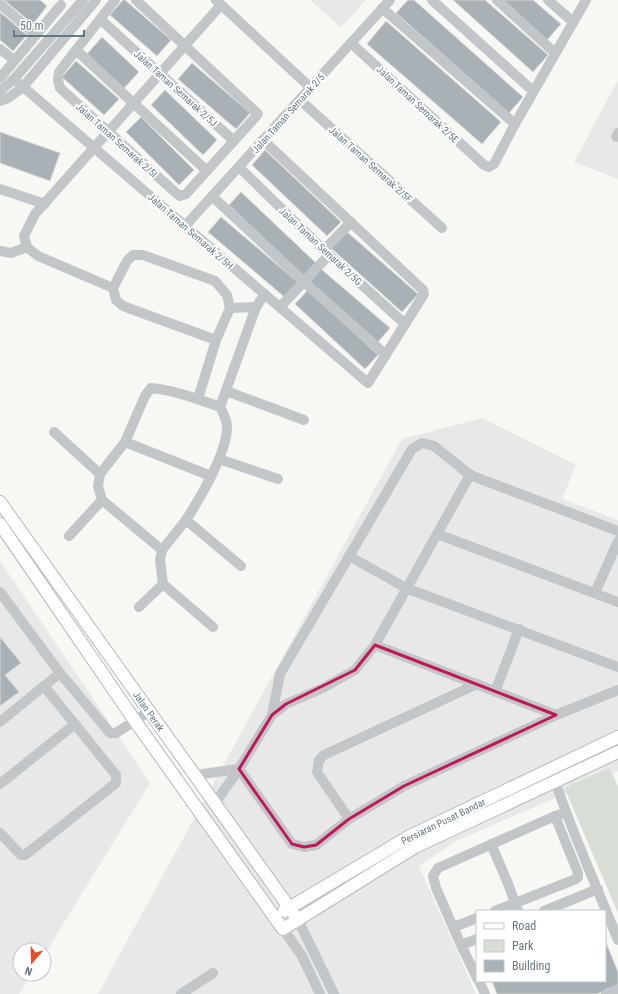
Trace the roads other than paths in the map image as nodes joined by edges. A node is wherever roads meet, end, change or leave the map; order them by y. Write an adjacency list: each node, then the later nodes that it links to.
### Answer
1 (83, 0): 14 (street)
2 (96, 0): 27 (street)
3 (115, 0): 15 (street)
4 (136, 0): 19 (street)
5 (390, 0): 13 (street, Jalan Taman Semarak 2/5)
6 (432, 0): 30 (street)
7 (496, 0): 22 (street)
8 (548, 0): 16 (street)
9 (586, 0): 16 (street)
10 (58, 2): 14 (street); 17 (street)
11 (219, 2): 19 (street); 28 (street)
12 (0, 4): 17 (street)
13 (382, 8): 18 (street, Jalan Taman Semarak 2/5); 34 (street)
14 (73, 13): 26 (street)
15 (100, 19): 21 (street); 24 (street, Jalan Taman Semarak 2/5J)
16 (573, 22): 22 (street)
17 (36, 35): 23 (street)
18 (351, 43): 28 (street, Jalan Taman Semarak 2/5); 34 (street, Jalan Taman Semarak 2/5E)
19 (185, 45): 24 (street); 37 (street)
20 (0, 49): 23 (street)
21 (76, 50): 33 (street); 35 (street, Jalan Taman Semarak 2/5I)
22 (555, 53): 30 (street)
23 (14, 60): 25 (street)
24 (160, 74): 33 (street); 37 (street, Jalan Taman Semarak 2/5J)
25 (0, 78)
26 (14, 79): 27 (street, Jalan Taman Semarak 2/5H); 29 (street)
27 (23, 87): 32 (street); 38 (street, Jalan Taman Semarak 2/5H)
28 (310, 88): 31 (street, Jalan Taman Semarak 2/5)
29 (0, 91)
30 (533, 91): 34 (street)
31 (300, 100): 36 (street, Jalan Taman Semarak 2/5); 46 (street, Jalan Taman Semarak 2/5F)
32 (0, 101)
33 (134, 103): 35 (street); 40 (street)
34 (515, 124)
35 (108, 132): 38 (street); 40 (street, Jalan Taman Semarak 2/5I)
36 (263, 140): 39 (street, Jalan Taman Semarak 2/5); 44 (street)
37 (234, 141): 40 (street)
38 (94, 148): 43 (street); 45 (street, Jalan Taman Semarak 2/5H)
39 (238, 167): 42 (street, Jalan Taman Semarak 2/5); 49 (street, Jalan Taman Semarak 2/5G)
40 (207, 171)
41 (0, 189): 43 (street)
42 (212, 196): 45 (street, Jalan Taman Semarak 2/5); 50 (street)
43 (45, 204): 47 (street)
44 (351, 222): 49 (street); 56 (street)
45 (185, 226): 52 (street, Jalan Taman Semarak 2/5H)
46 (442, 228)
47 (27, 247): 48 (street); 51 (street)
48 (0, 251)
49 (326, 253): 50 (street); 56 (street, Jalan Taman Semarak 2/5G)
50 (304, 282): 54 (street); 58 (street)
51 (113, 288): 55 (street); 57 (street)
52 (265, 294): 53 (street); 54 (street, Jalan Taman Semarak 2/5H)
53 (256, 307): 55 (street); 59 (street)
54 (280, 307): 58 (street, Jalan Taman Semarak 2/5H)
55 (230, 308): 57 (street)
56 (405, 324): 58 (street)
57 (216, 340): 60 (street)
58 (386, 355)
59 (226, 391): 61 (street); 62 (street)
60 (198, 399): 61 (street); 64 (street)
61 (220, 407): 65 (street)
62 (304, 420)
63 (54, 432): 66 (street)
64 (125, 442): 66 (street); 68 (street)
65 (219, 459): 68 (street); 69 (street)
66 (100, 474): 70 (street)
67 (470, 475): 74 (street); 75 (street); 79 (street)
68 (211, 476): 72 (street)
69 (278, 479)
70 (102, 500): 76 (street); 78 (street)
71 (0, 502): 96 (main road, Jalan Perak)
72 (186, 520): 78 (street); 80 (street)
73 (0, 524): 99 (main road, Jalan Perak)
74 (618, 531)
75 (437, 534): 82 (street); 84 (street)
76 (69, 536)
77 (618, 541): 84 (street)
78 (162, 550): 81 (street)
79 (349, 556): 82 (street); 97 (street)
80 (241, 566)
81 (163, 584): 86 (street); 87 (street)
82 (406, 588): 88 (street); 89 (street)
83 (0, 592): 91 (street)
84 (595, 593): 85 (street)
85 (618, 602)
86 (139, 606)
87 (213, 627)
88 (519, 630): 90 (street); 95 (street)
89 (375, 645): 92 (street); 97 (street)
90 (618, 667)
91 (60, 673): 93 (street); 99 (street)
92 (477, 684): 95 (street); 112 (street)
93 (44, 686): 100 (street); 101 (street)
94 (618, 690): 98 (street)
95 (495, 692): 98 (street)
96 (150, 711): 99 (street); 105 (main road, Jalan Perak)
97 (272, 715): 104 (street)
98 (556, 715): 112 (street)
99 (135, 721): 108 (main road, Jalan Perak)
100 (0, 722)
101 (75, 724): 107 (street); 113 (street)
102 (618, 737): 117 (main road, Persiaran Pusat Bandar)
103 (618, 752): 106 (main road, Persiaran Pusat Bandar)
104 (239, 769): 105 (street); 109 (street); 112 (street)
105 (192, 770): 108 (main road); 109 (main road, Jalan Perak)
106 (555, 781): 110 (street); 122 (main road, Persiaran Pusat Bandar)
107 (0, 784)
108 (187, 794): 120 (main road, Jalan Perak)
109 (215, 803): 117 (main road, Jalan Perak)
110 (566, 813): 111 (street); 115 (street)
111 (555, 816): 114 (street); 116 (street)
112 (349, 820)
113 (0, 833)
114 (491, 844): 116 (street); 123 (street)
115 (598, 889): 119 (street); 126 (street)
116 (517, 907): 118 (street)
117 (289, 908): 120 (main road, Persiaran Pusat Bandar); 122 (main road, Jalan Perak)
118 (500, 910)
119 (546, 910)
120 (274, 917): 124 (main road, Jalan Perak)
121 (476, 918): 123 (street)
122 (298, 920): 124 (main road, Persiaran Pusat Bandar); 134 (street)
123 (454, 927): 127 (street)
124 (283, 929): 133 (street)
125 (476, 939): 127 (street)
126 (618, 940)
127 (461, 945): 129 (street)
128 (213, 973): 132 (street)
129 (476, 976)
130 (479, 982): 135 (street)
131 (618, 989): 136 (street)
132 (182, 994)
133 (320, 994)
134 (334, 994)
135 (485, 994)
136 (606, 994)

